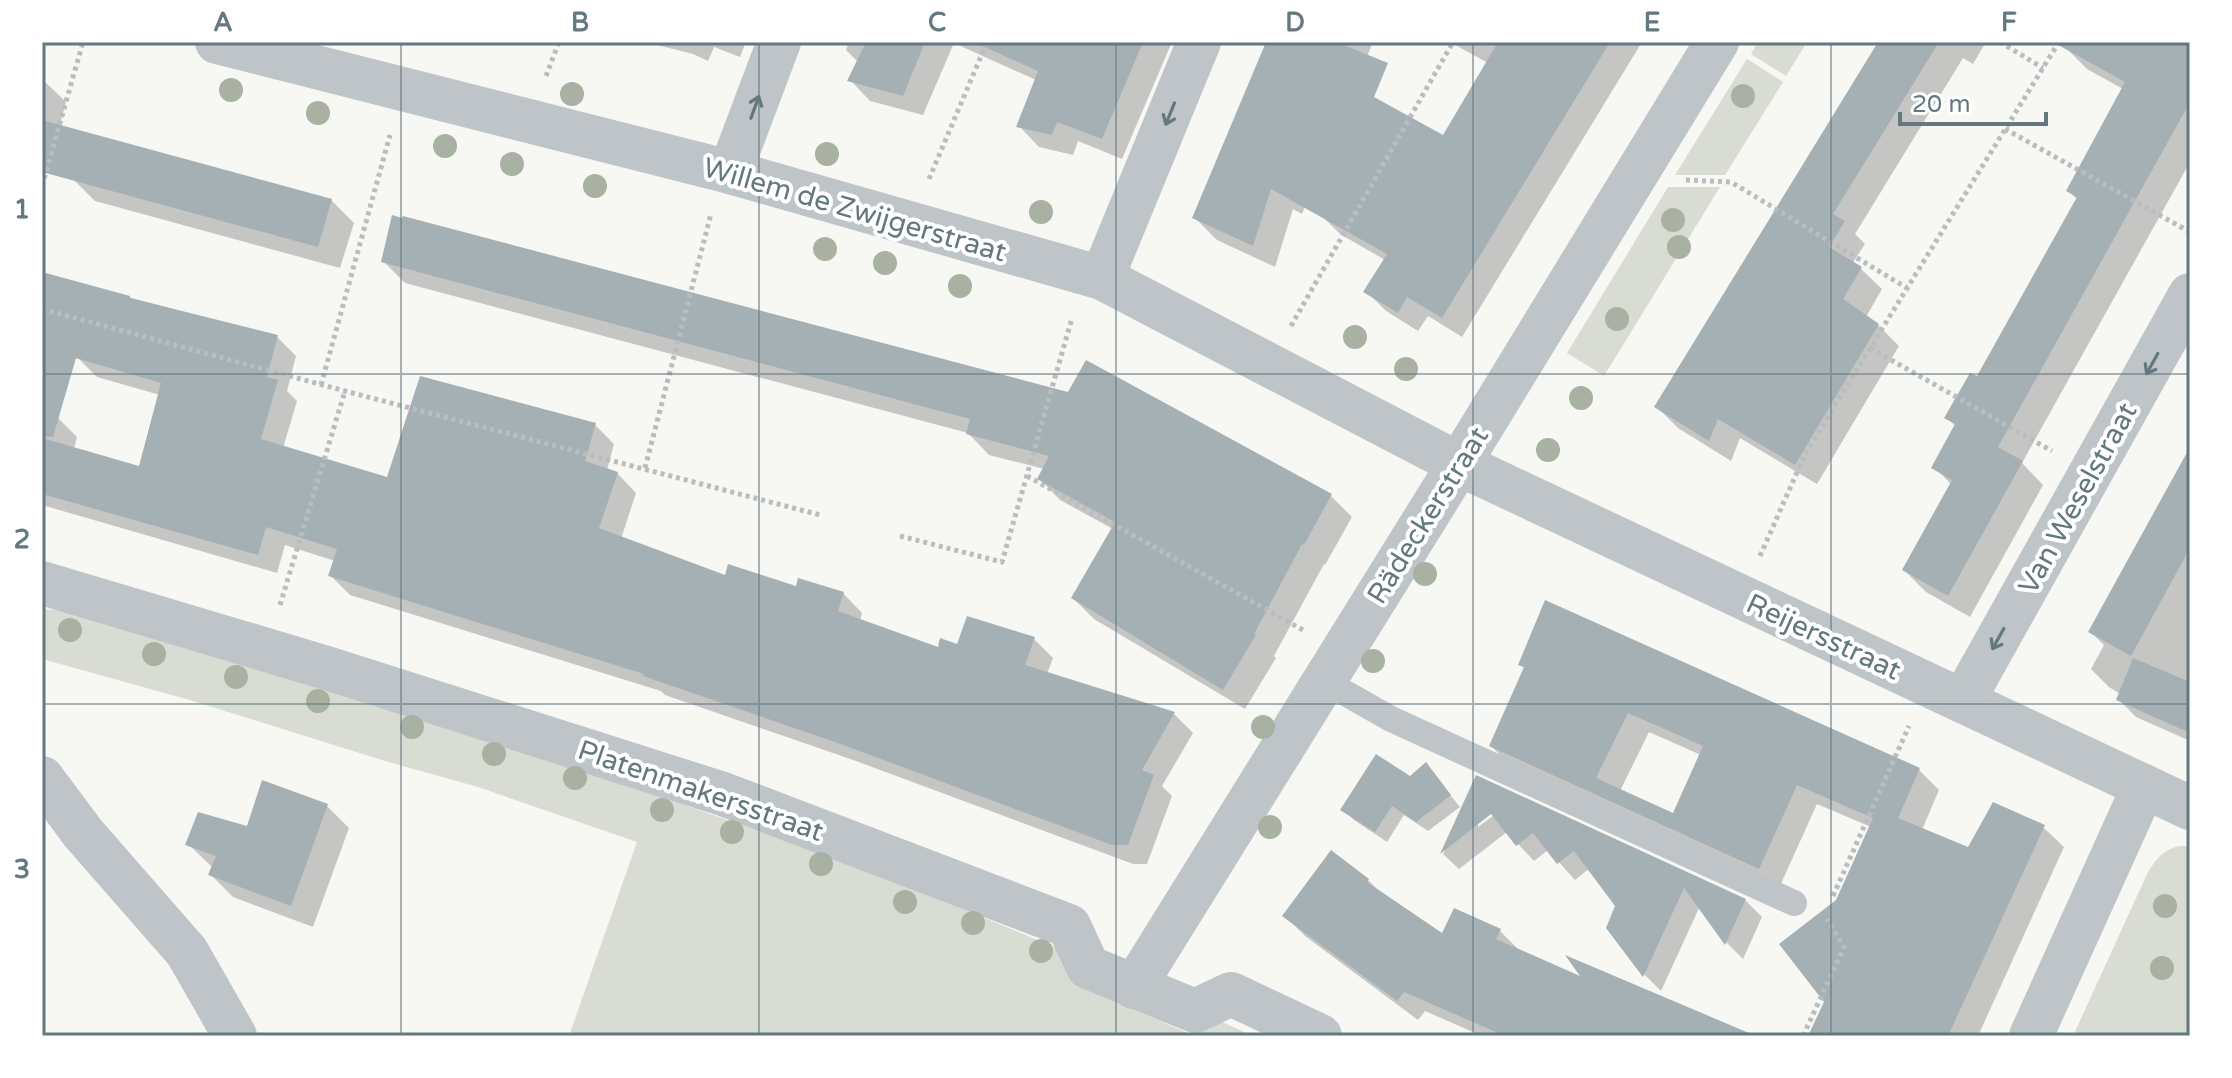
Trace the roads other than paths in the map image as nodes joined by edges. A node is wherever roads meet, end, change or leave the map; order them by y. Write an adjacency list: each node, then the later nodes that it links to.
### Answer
1 (217, 42): 5 (street, Willem de Zwijgerstraat)
2 (779, 42): 6 (street, one-way to 2)
3 (1199, 42): 7 (street, one-way to 7)
4 (1717, 42): 9 (street, Rädeckerstraat)
5 (342, 58): 6 (street, Willem de Zwijgerstraat)
6 (726, 171): 7 (street, Willem de Zwijgerstraat)
7 (1093, 276): 9 (street, Willem de Zwijgerstraat)
8 (2190, 295): 12 (street, Van Weselstraat, one-way to 12)
9 (1459, 464): 11 (street, Rädeckerstraat); 12 (street, Reijersstraat)
10 (42, 583): 17 (street, Platenmakersstraat)
11 (1334, 666): 16 (lane); 17 (street, Rädeckerstraat)
12 (1946, 693): 14 (street, Reijersstraat)
13 (42, 778): 18 (street)
14 (2144, 786): 15 (street, Reijersstraat); 20 (street)
15 (2190, 808)
16 (1794, 903)
17 (1134, 987): 19 (street, Platenmakersstraat)
18 (235, 1036)
19 (1320, 1036)
20 (2031, 1036)

